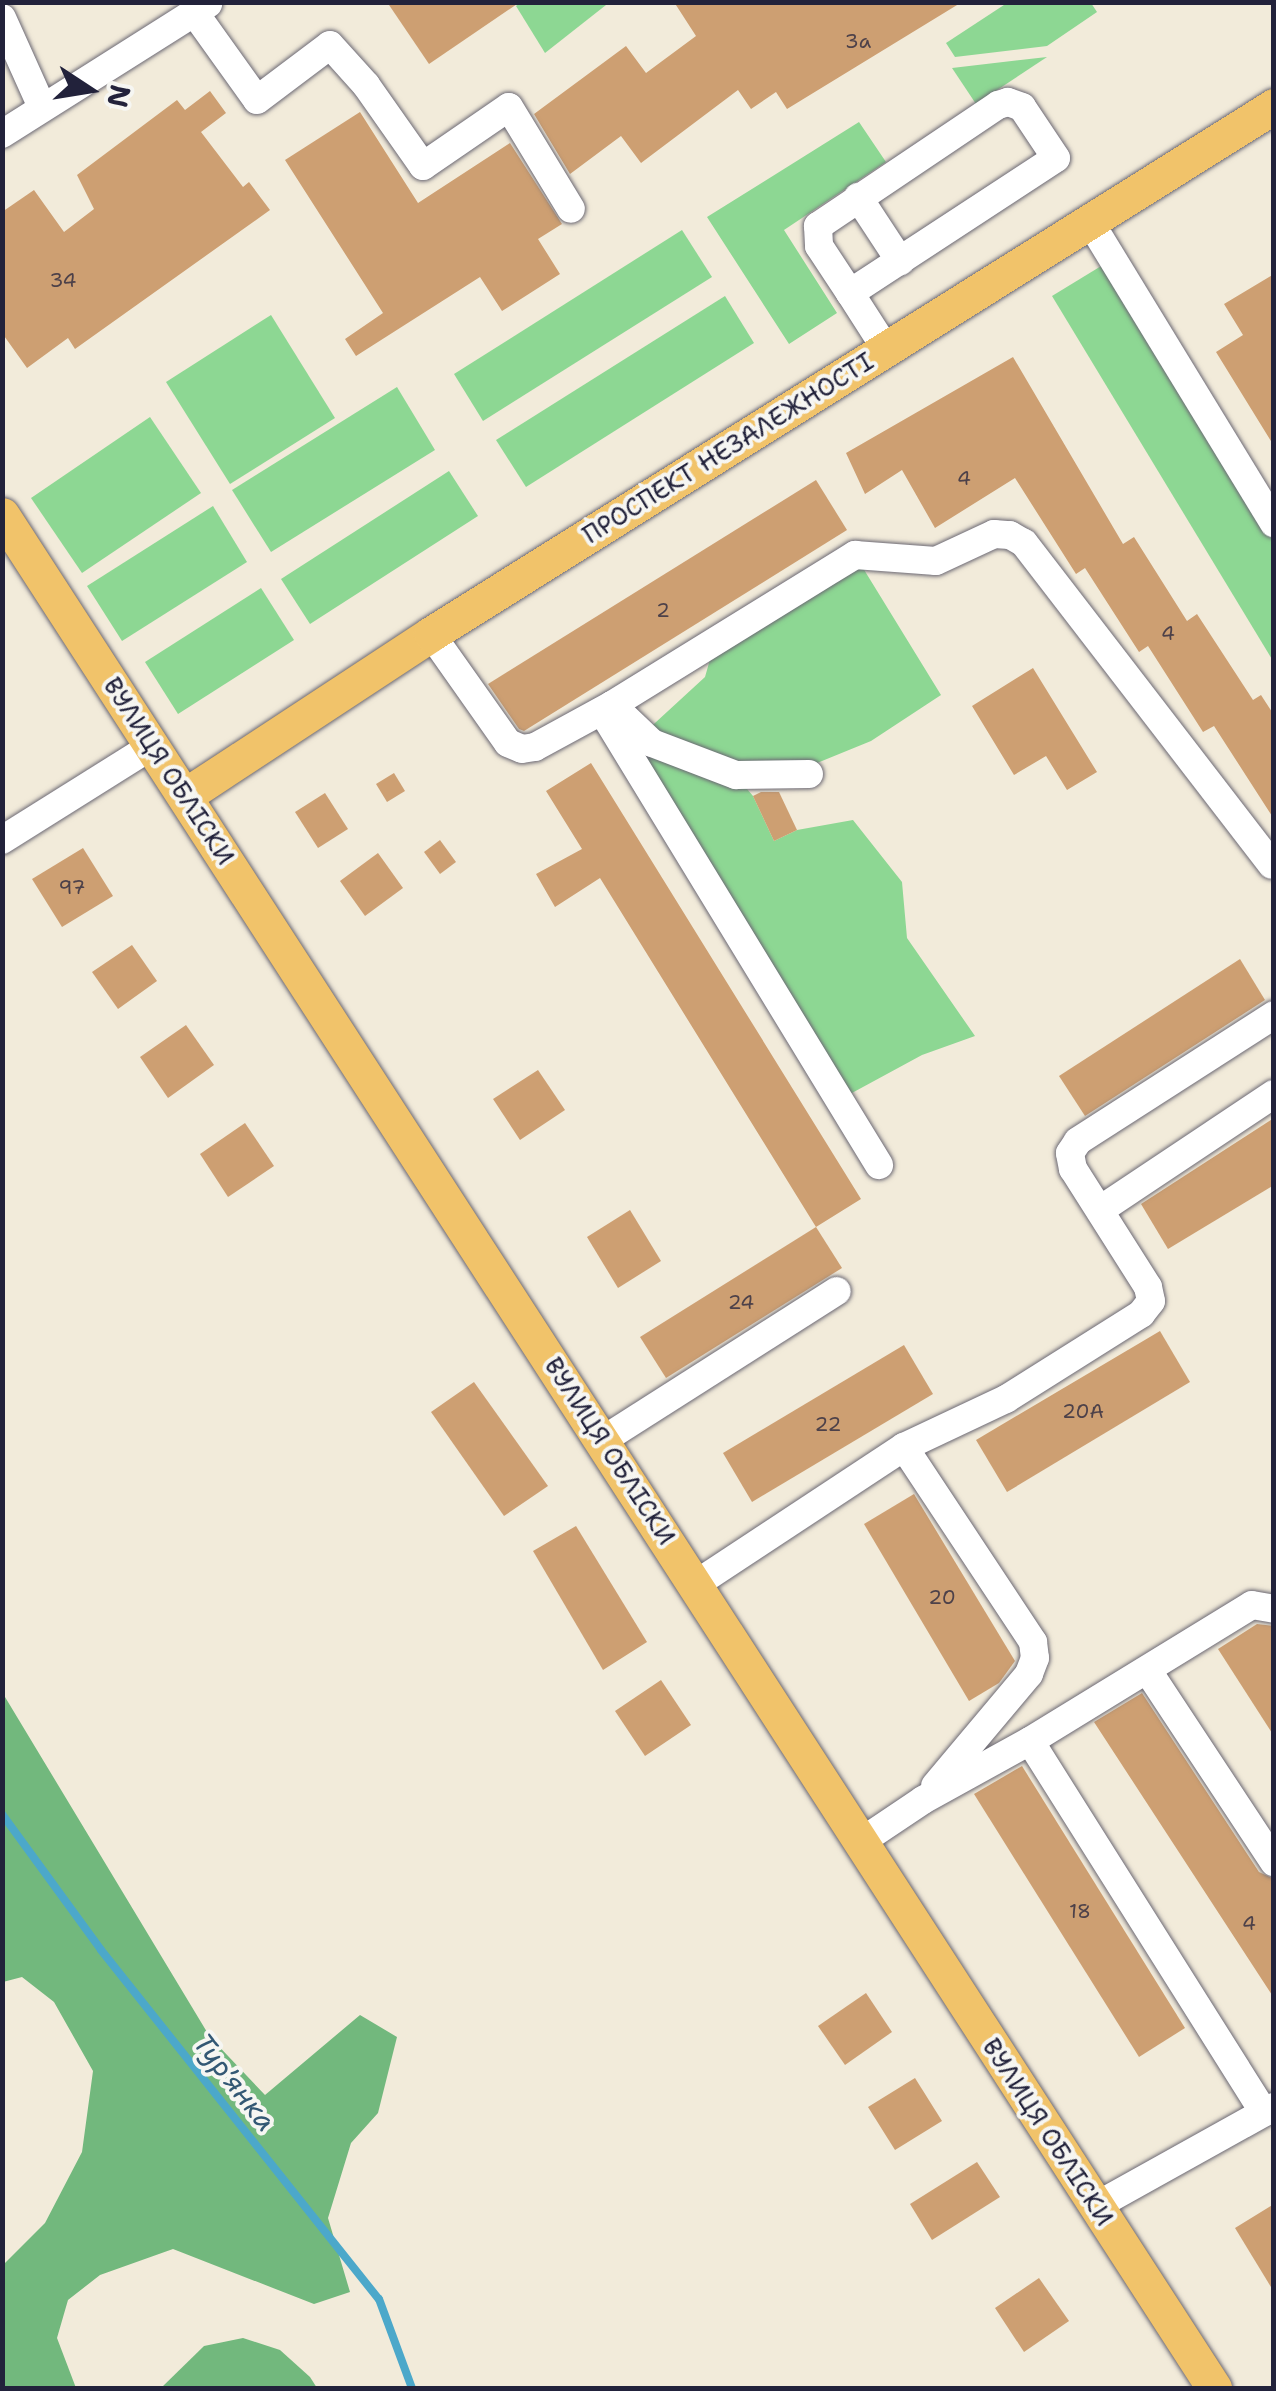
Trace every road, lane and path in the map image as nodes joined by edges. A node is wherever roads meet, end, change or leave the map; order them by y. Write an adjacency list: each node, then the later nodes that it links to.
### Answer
1 (202, 8): 4 (street); 7 (street)
2 (2, 18): 4 (street)
3 (1274, 106): 8 (main road, ПРОСПЕКТ НЕЗАЛЕЖНОСТІ)
4 (42, 107): 5 (street)
5 (2, 134)
6 (858, 197): 9 (street); 9 (street); 10 (street)
7 (571, 209)
8 (1090, 222): 11 (main road, ПРОСПЕКТ НЕЗАЛЕЖНОСТІ); 13 (street)
9 (900, 260): 10 (street)
10 (850, 293): 11 (street)
11 (886, 348): 14 (main road, ПРОСПЕКТ НЕЗАЛЕЖНОСТІ)
12 (2, 515): 16 (main road, ВУЛИЦЯ ОБЛІСКИ)
13 (1274, 522)
14 (430, 634): 15 (street); 18 (main road, ПРОСПЕКТ НЕЗАЛЕЖНОСТІ)
15 (607, 708): 17 (street); 20 (street); 23 (street)
16 (152, 746): 18 (main road, ВУЛИЦЯ ОБЛІСКИ); 19 (street)
17 (810, 774)
18 (186, 795): 26 (main road, ВУЛИЦЯ ОБЛІСКИ)
19 (2, 840)
20 (1272, 865)
21 (1274, 1015): 24 (street)
22 (1274, 1094): 24 (street)
23 (879, 1165)
24 (1100, 1210): 27 (street)
25 (836, 1291): 26 (street)
26 (604, 1440): 28 (main road, ВУЛИЦЯ ОБЛІСКИ)
27 (904, 1447): 28 (street); 32 (street)
28 (696, 1584): 33 (main road, ВУЛИЦЯ ОБЛІСКИ)
29 (1274, 1609): 30 (street)
30 (1148, 1671): 31 (street); 34 (street)
31 (1030, 1742): 32 (street); 35 (street)
32 (923, 1800): 33 (street)
33 (862, 1841): 36 (main road, ВУЛИЦЯ ОБЛІСКИ)
34 (1274, 1862)
35 (1269, 2110): 36 (street)
36 (1096, 2206): 37 (main road, ВУЛИЦЯ ОБЛІСКИ)
37 (1214, 2388)

